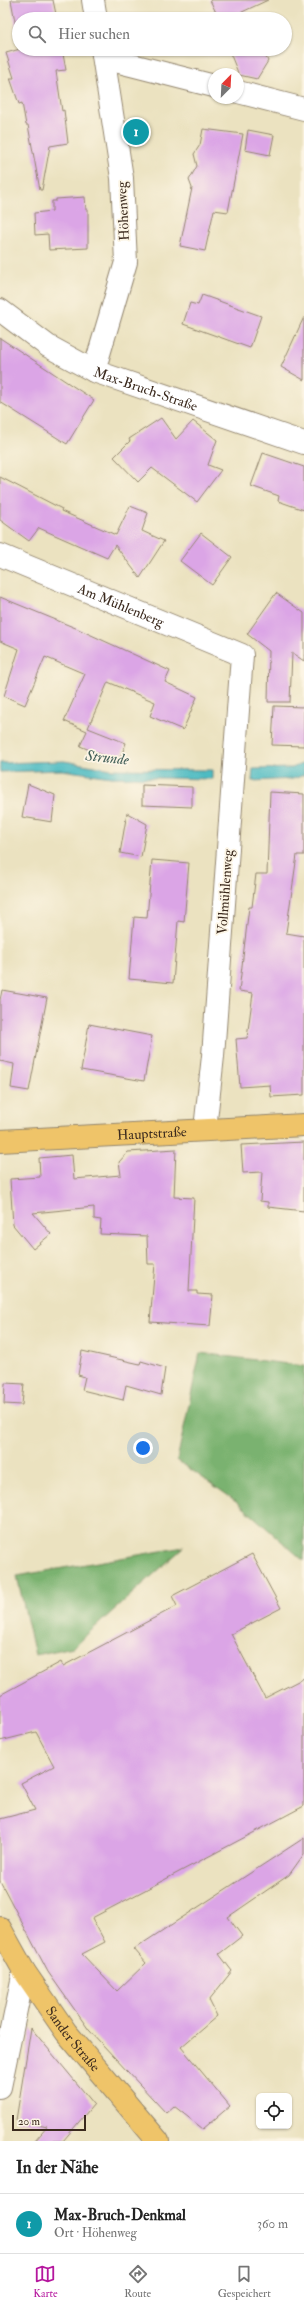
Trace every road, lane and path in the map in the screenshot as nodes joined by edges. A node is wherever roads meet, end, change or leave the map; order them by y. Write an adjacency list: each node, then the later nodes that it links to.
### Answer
1 (93, 0): 2 (street)
2 (95, 12)
3 (103, 56): 9 (street, Höhenweg)
4 (113, 56): 5 (street)
5 (208, 84)
6 (244, 94): 7 (street)
7 (304, 109)
8 (0, 310): 9 (street, Max-Bruch-Straße)
9 (94, 371): 10 (street, Max-Bruch-Straße)
10 (304, 443)
11 (0, 555): 12 (street, Am Mühlenberg)
12 (242, 655): 14 (street, Vollmühlenweg)
13 (304, 1125): 14 (main road, Hauptstraße)
14 (205, 1129): 15 (main road, Hauptstraße)
15 (0, 1141)
16 (0, 1928): 17 (main road, Sander Straße)
17 (24, 1971): 18 (street); 19 (main road, Sander Straße)
18 (0, 2087)
19 (158, 2141)

